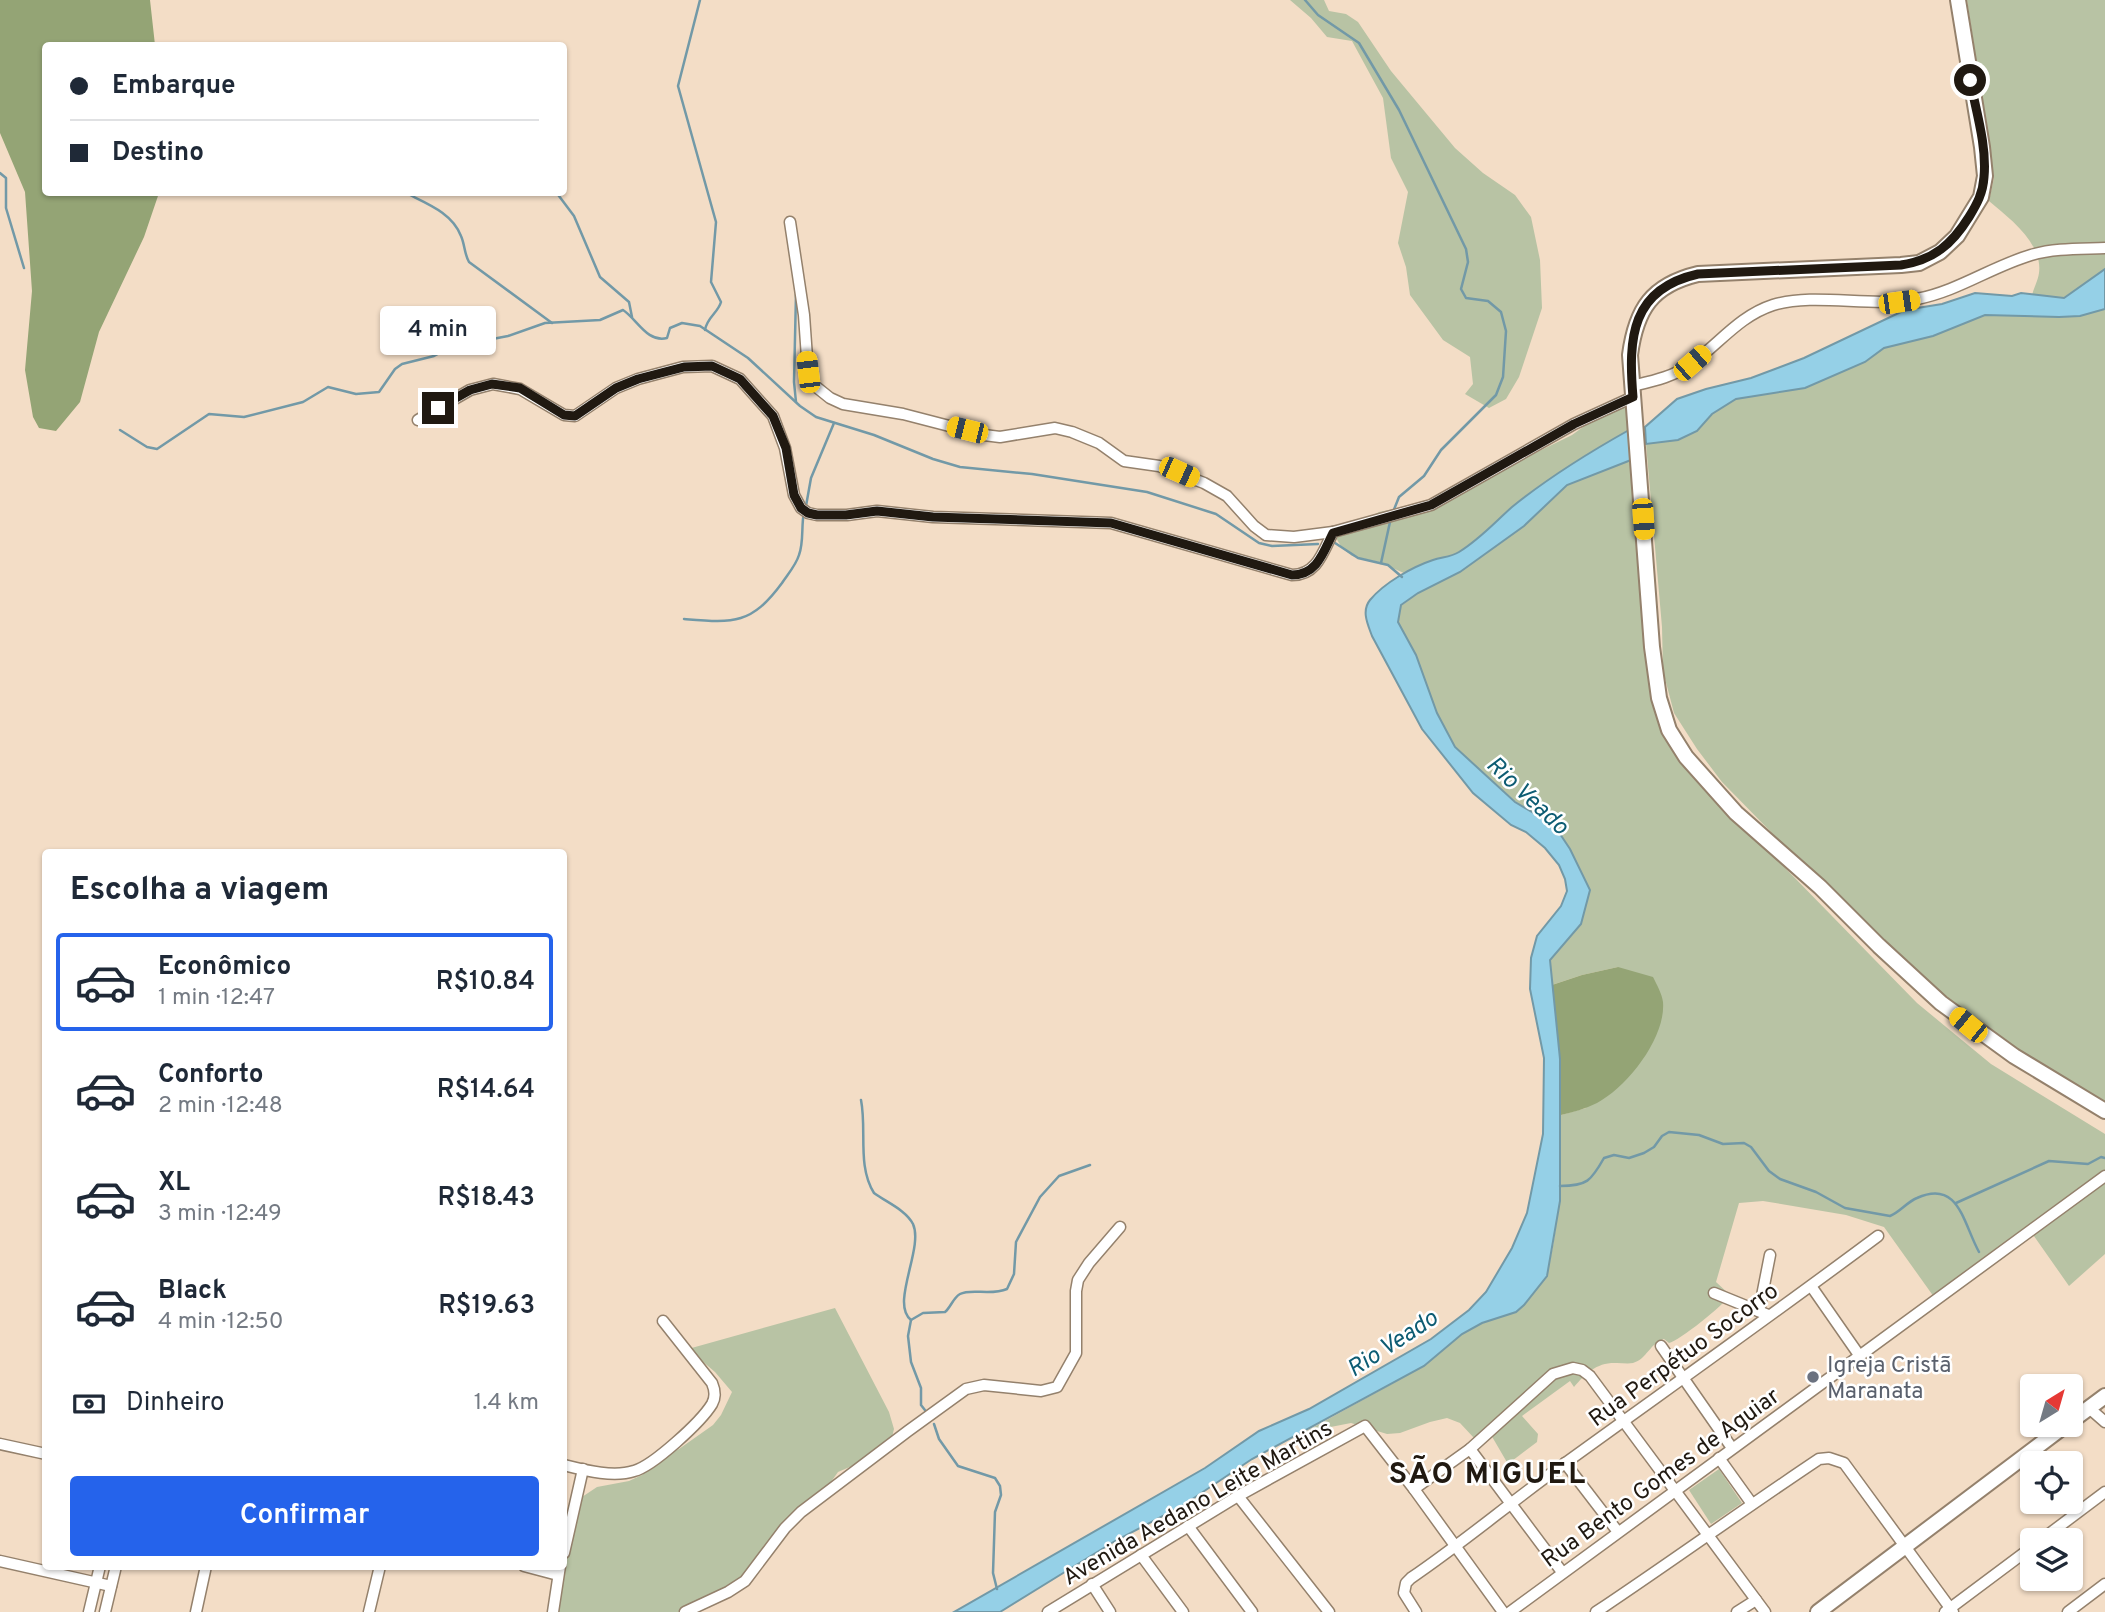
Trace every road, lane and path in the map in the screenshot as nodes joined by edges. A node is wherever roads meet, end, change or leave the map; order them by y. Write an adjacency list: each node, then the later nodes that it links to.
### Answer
1 (1958, 0): 4 (main road)
2 (790, 222): 6 (street)
3 (2105, 248): 4 (street)
4 (1632, 392): 6 (street); 7 (main road)
5 (418, 420): 6 (street)
6 (1333, 533)
7 (2105, 1111)
8 (2105, 1176): 17 (street, Rua Bento Gomes de Aguiar)
9 (1120, 1227): 67 (street)
10 (1878, 1236): 12 (street, Rua Perpétuo Socorro)
11 (1770, 1255): 14 (street, Rua Perpétuo Socorro)
12 (1811, 1286): 14 (street, Rua Perpétuo Socorro); 17 (street)
13 (1714, 1293): 14 (street)
14 (1764, 1313): 18 (street, Rua Perpétuo Socorro)
15 (663, 1321): 32 (street)
16 (1661, 1346): 18 (street)
17 (1859, 1355): 26 (street, Rua Bento Gomes de Aguiar)
18 (1685, 1379): 22 (street, Rua Perpétuo Socorro); 26 (street)
19 (2105, 1396): 20 (main road)
20 (2089, 1408): 21 (main road); 23 (street)
21 (2083, 1412)
22 (1624, 1421): 27 (street); 30 (street, Rua Perpétuo Socorro); 34 (street)
23 (2105, 1422)
24 (2051, 1437): 45 (main road)
25 (0, 1444): 28 (street)
26 (1732, 1448): 29 (street, Rua Bento Gomes de Aguiar)
27 (1470, 1449): 33 (street); 37 (street)
28 (42, 1453)
29 (1719, 1458): 34 (street, Rua Bento Gomes de Aguiar); 38 (street)
30 (1565, 1463): 37 (street, Rua Perpétuo Socorro); 41 (street)
31 (567, 1466): 32 (street)
32 (583, 1469): 43 (street)
33 (1414, 1489): 36 (street, Avenida Aedano Leite Martins); 44 (street)
34 (1675, 1490): 41 (street, Rua Bento Gomes de Aguiar); 42 (street)
35 (2105, 1492): 40 (street)
36 (1238, 1496): 39 (street, Avenida Aedano Leite Martins); 72 (street)
37 (1509, 1504): 44 (street, Rua Perpétuo Socorro); 54 (street)
38 (1752, 1504): 42 (street); 45 (street)
39 (1188, 1526): 46 (street, Avenida Aedano Leite Martins); 71 (street)
40 (2057, 1528)
41 (1618, 1532): 54 (street, Rua Bento Gomes de Aguiar)
42 (1709, 1536): 59 (street); 76 (street)
43 (567, 1540)
44 (1455, 1548): 73 (street, Rua Perpétuo Socorro); 74 (street)
45 (1904, 1548): 60 (street); 79 (main road)
46 (1141, 1555): 56 (street, Avenida Aedano Leite Martins); 70 (street)
47 (2020, 1556): 60 (street)
48 (0, 1560): 55 (street)
49 (99, 1570): 55 (street)
50 (115, 1570): 58 (street)
51 (205, 1570): 64 (street)
52 (379, 1570): 65 (street)
53 (559, 1571): 66 (street)
54 (1562, 1572): 75 (street, Rua Bento Gomes de Aguiar)
55 (96, 1583): 58 (street); 62 (street)
56 (1092, 1584): 68 (street, Avenida Aedano Leite Martins); 69 (street)
57 (2105, 1584): 61 (street)
58 (111, 1586): 63 (street)
59 (1756, 1600): 77 (street); 78 (street)
60 (1949, 1611)
61 (2073, 1611)
62 (89, 1612)
63 (105, 1612)
64 (196, 1612)
65 (369, 1612)
66 (552, 1612)
67 (685, 1612)
68 (1048, 1612)
69 (1110, 1612)
70 (1183, 1612)
71 (1252, 1612)
72 (1329, 1612)
73 (1416, 1612)
74 (1503, 1612)
75 (1510, 1612)
76 (1596, 1612)
77 (1737, 1612)
78 (1765, 1612)
79 (1818, 1612)

